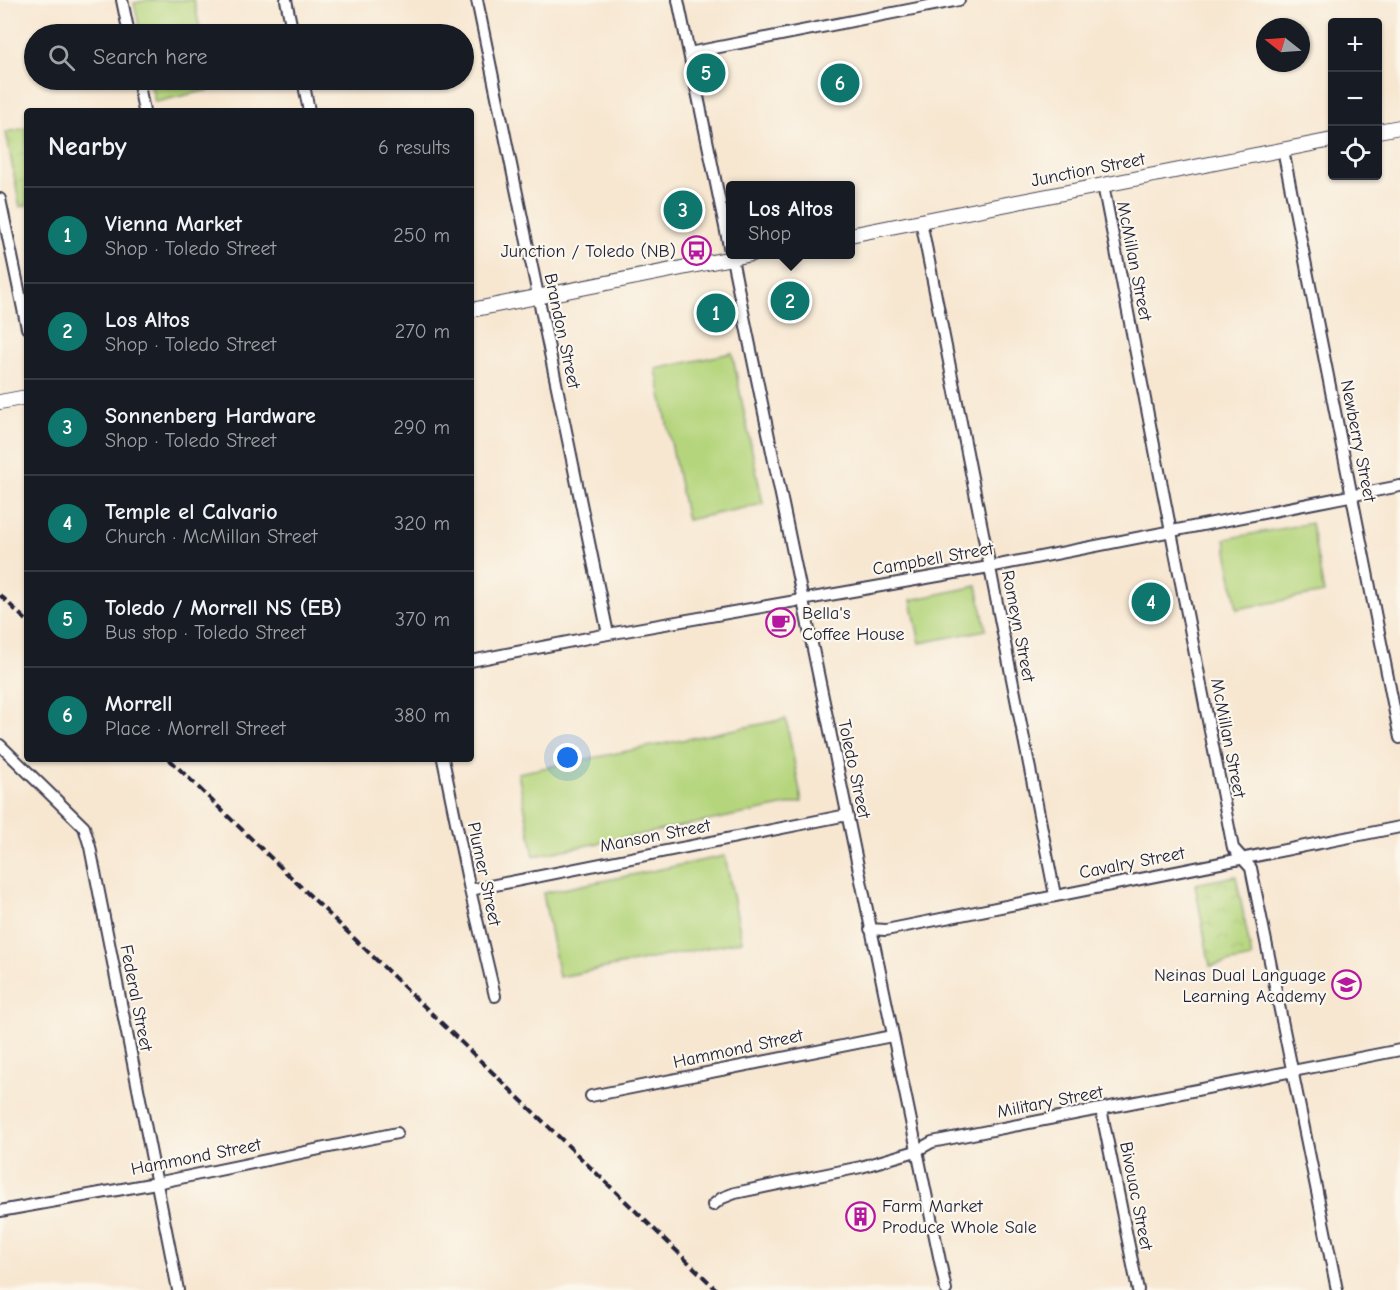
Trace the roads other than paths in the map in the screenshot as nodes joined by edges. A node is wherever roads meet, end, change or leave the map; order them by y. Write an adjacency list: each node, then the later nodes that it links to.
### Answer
1 (122, 0): 6 (street)
2 (286, 0): 7 (street)
3 (477, 0): 24 (street, Brandon Street)
4 (678, 0): 8 (street, Toledo Street)
5 (958, 0): 8 (street)
6 (127, 24)
7 (291, 24)
8 (689, 53): 20 (street, Toledo Street)
9 (140, 90): 11 (street)
10 (305, 90): 12 (street)
11 (143, 108)
12 (308, 108)
13 (1400, 127): 14 (street)
14 (1382, 130)
15 (1328, 141): 16 (street, Junction Street)
16 (1283, 150): 17 (street, Junction Street); 30 (street, Newberry Street)
17 (1103, 185): 19 (street, Junction Street); 31 (street, McMillan Street)
18 (0, 199): 26 (street)
19 (921, 221): 21 (street, Junction Street); 32 (street, Romeyn Street)
20 (726, 231)
21 (855, 234)
22 (726, 256): 24 (street)
23 (732, 259): 33 (street, Toledo Street)
24 (538, 297): 25 (street); 34 (street, Brandon Street)
25 (474, 309)
26 (24, 314)
27 (24, 398): 28 (street)
28 (0, 402)
29 (1400, 486): 30 (street, Campbell Street)
30 (1352, 496): 31 (street, Campbell Street); 36 (street, Newberry Street)
31 (1170, 531): 32 (street, Campbell Street); 41 (street, McMillan Street)
32 (989, 567): 33 (street, Campbell Street); 43 (street, Romeyn Street)
33 (802, 599): 34 (street, Campbell Street); 39 (street, Toledo Street)
34 (608, 634): 35 (street, Campbell Street)
35 (474, 660)
36 (1400, 738)
37 (0, 745): 53 (street, Federal Street)
38 (444, 762): 42 (street, Plumer Street)
39 (847, 815): 42 (street, Manson Street); 44 (street, Toledo Street)
40 (1400, 827): 41 (street, Cavalry Street)
41 (1243, 858): 43 (street, Cavalry Street); 48 (street, McMillan Street)
42 (470, 891): 45 (street, Plumer Street)
43 (1055, 895): 44 (street, Cavalry Street)
44 (870, 929): 46 (street, Toledo Street)
45 (495, 996)
46 (892, 1036): 49 (street, Hammond Street); 52 (street, Toledo Street)
47 (1400, 1050): 48 (street, Military Street)
48 (1292, 1071): 50 (street, Military Street); 59 (street, McMillan Street)
49 (591, 1096)
50 (1101, 1109): 52 (street, Military Street); 58 (street, Bivouac Street)
51 (397, 1133): 53 (street, Hammond Street)
52 (916, 1151): 54 (street, Military Street); 57 (street, Toledo Street)
53 (156, 1183): 55 (street, Hammond Street); 56 (street, Federal Street)
54 (713, 1205)
55 (0, 1211)
56 (178, 1290)
57 (946, 1290)
58 (1138, 1290)
59 (1337, 1290)

